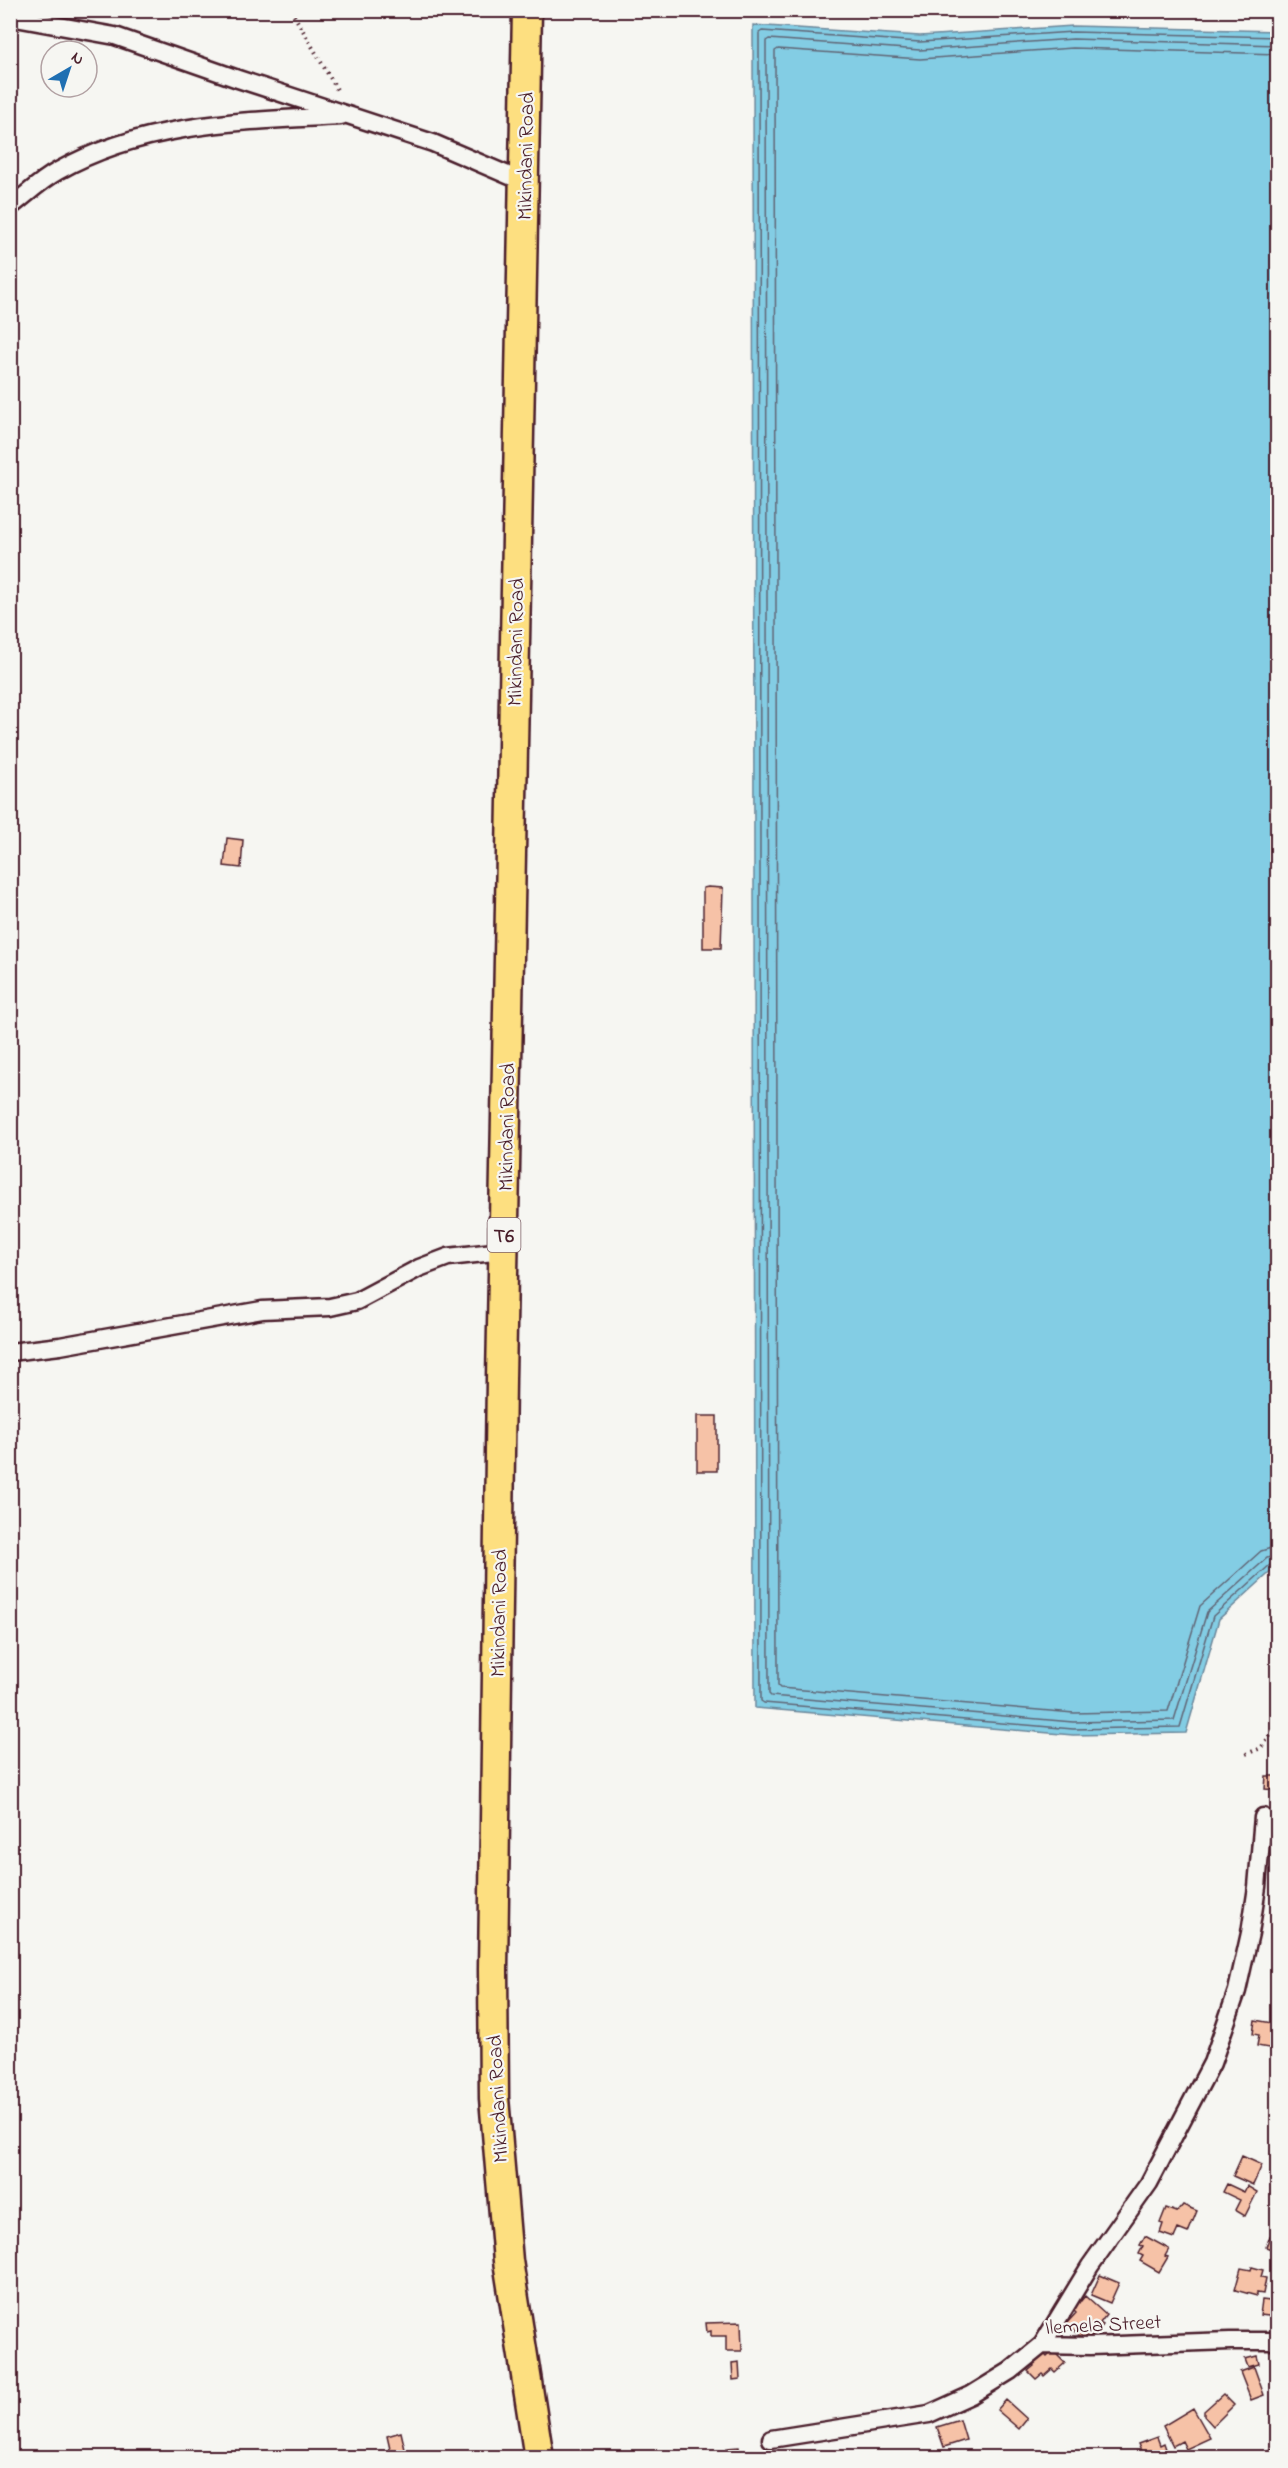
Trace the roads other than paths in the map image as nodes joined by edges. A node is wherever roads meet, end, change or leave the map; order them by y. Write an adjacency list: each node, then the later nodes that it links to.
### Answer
1 (527, 10): 4 (highway, Mikindani Road / T6)
2 (10, 17): 3 (street)
3 (351, 116): 4 (street); 5 (street)
4 (524, 182): 6 (highway, Mikindani Road / T6)
5 (10, 207)
6 (503, 1251): 7 (street); 12 (highway, Mikindani Road / T6)
7 (10, 1353)
8 (1263, 1817): 10 (street)
9 (1278, 2341): 10 (street, Ilemela Street)
10 (1042, 2345): 11 (street, Ilemela Street)
11 (771, 2439)
12 (539, 2457)

